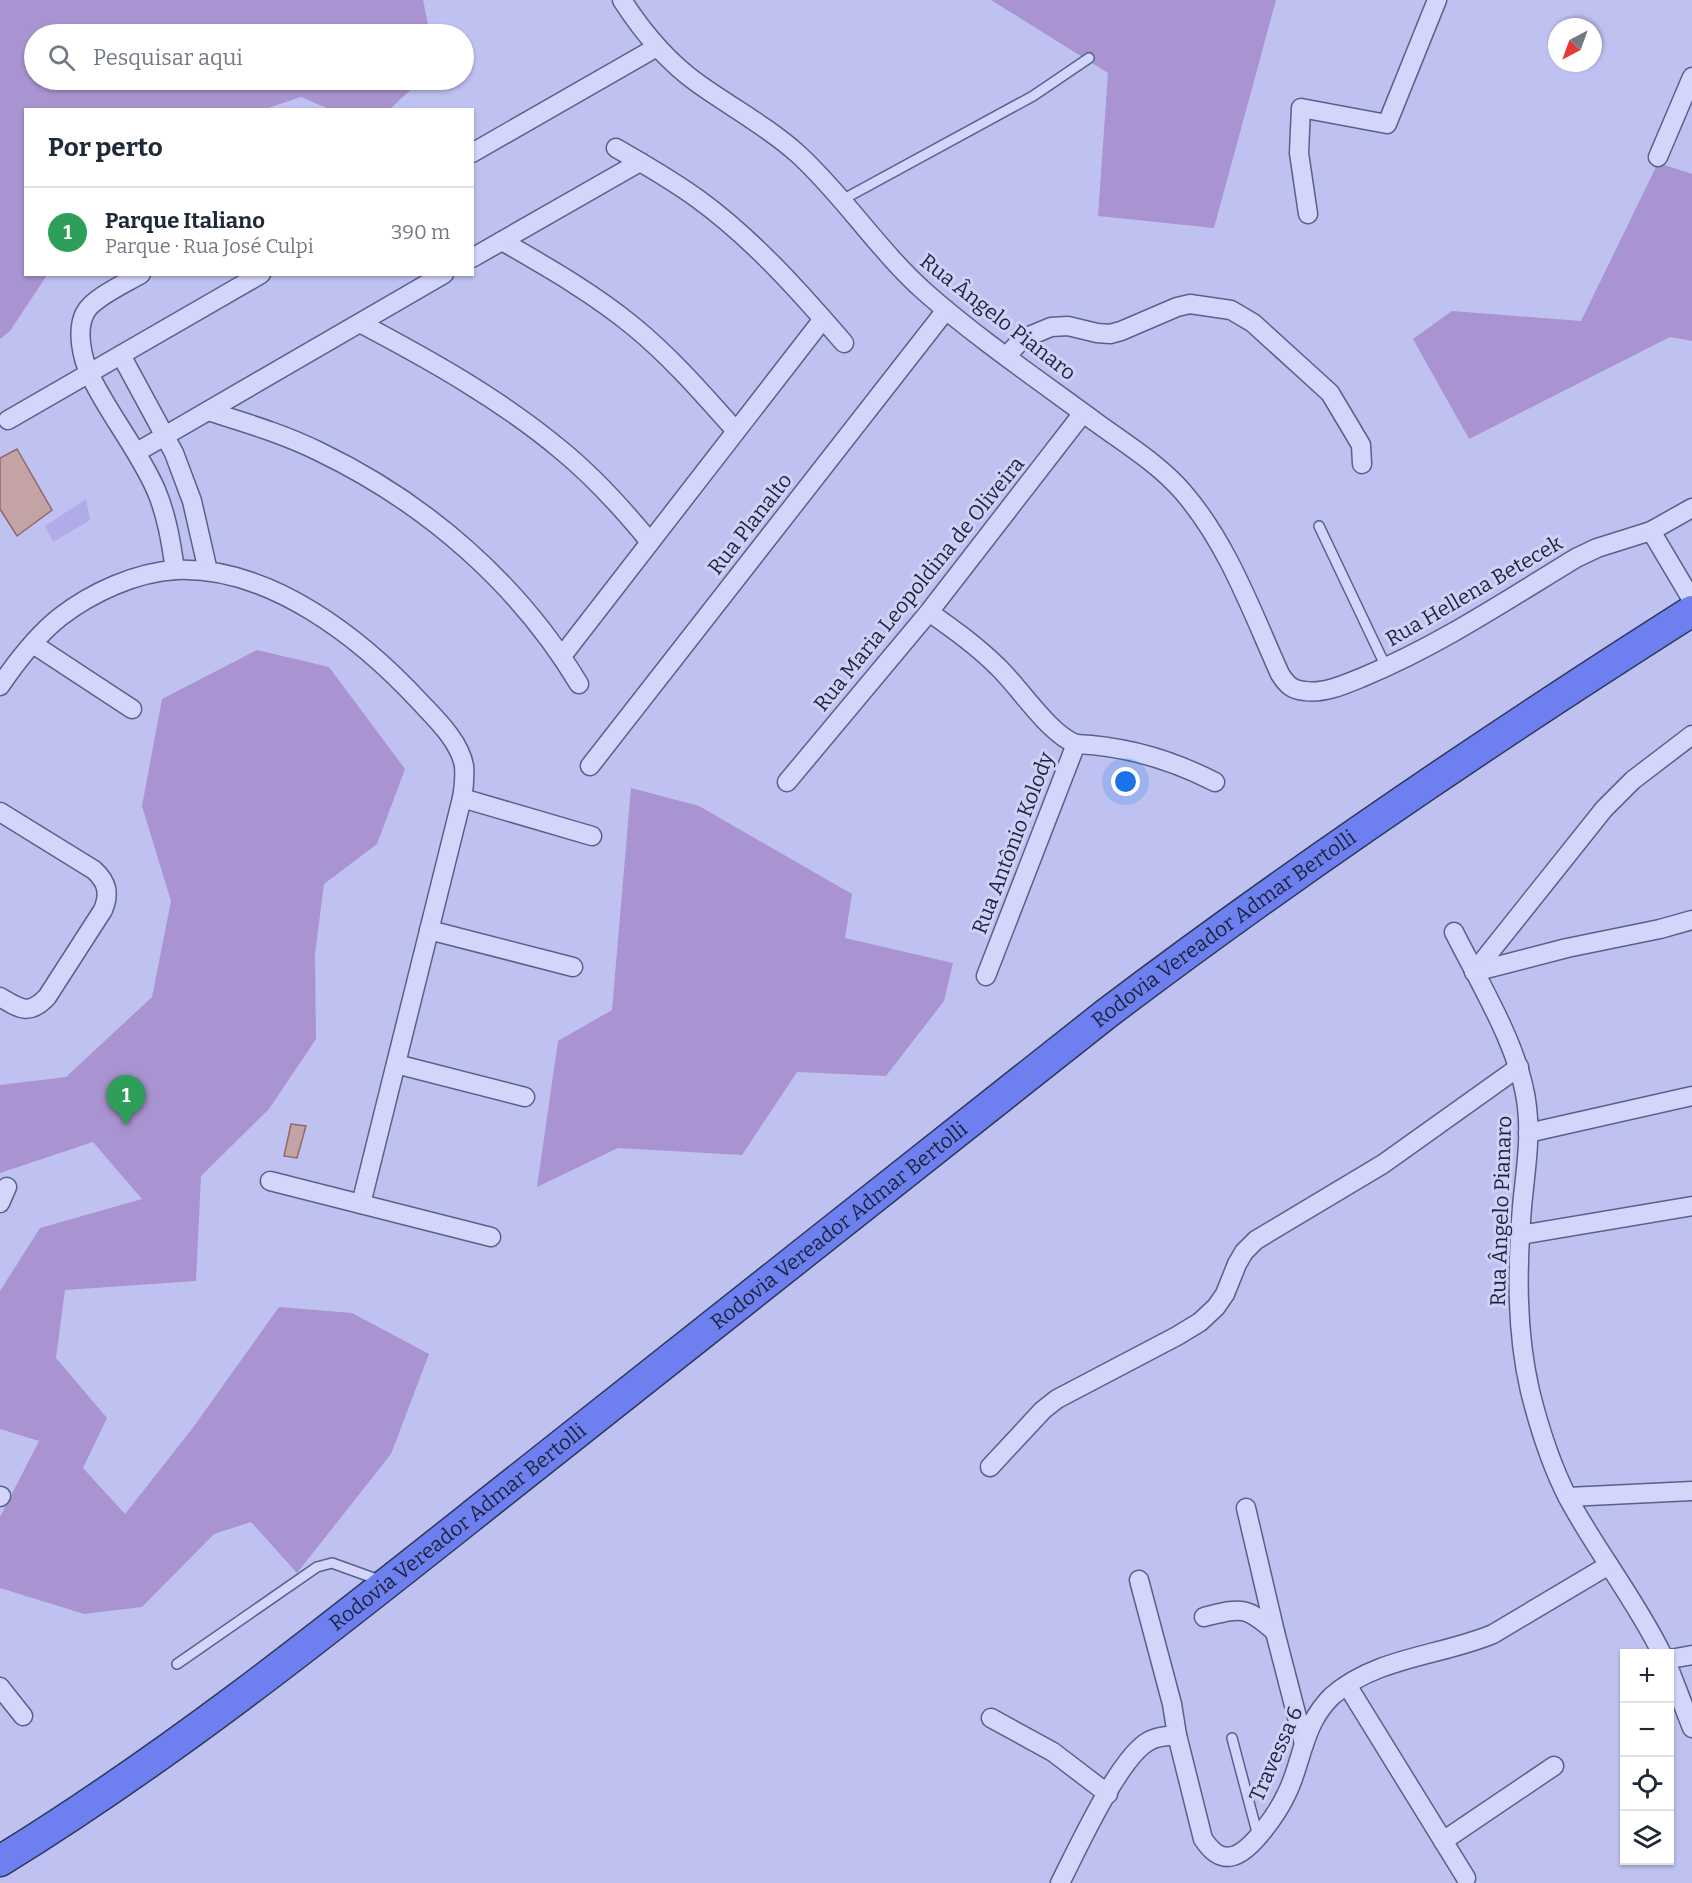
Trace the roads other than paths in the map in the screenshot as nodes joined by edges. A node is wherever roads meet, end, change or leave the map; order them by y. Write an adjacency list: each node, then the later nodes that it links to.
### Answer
1 (622, 0): 3 (street, Rua Ângelo Pianaro)
2 (1437, 0): 11 (street)
3 (657, 47): 7 (street); 10 (street, Rua Ângelo Pianaro)
4 (1089, 58): 10 (lane)
5 (1692, 76): 8 (street)
6 (616, 148): 9 (street)
7 (474, 152)
8 (1658, 157)
9 (640, 162): 12 (street); 18 (street)
10 (842, 200): 17 (street, Rua Ângelo Pianaro)
11 (1308, 214)
12 (502, 241): 13 (street); 27 (street)
13 (474, 257)
14 (138, 276): 23 (street)
15 (258, 276): 21 (street)
16 (441, 276): 19 (street)
17 (946, 310): 22 (street, Rua Ângelo Pianaro); 49 (street, Rua Planalto)
18 (823, 319): 20 (street); 27 (street)
19 (360, 323): 24 (street); 34 (street)
20 (844, 343)
21 (121, 355): 23 (street); 28 (street)
22 (1007, 356): 25 (street, Rua Ângelo Pianaro); 30 (street)
23 (89, 373): 26 (street); 29 (street)
24 (208, 411): 28 (street); 41 (street)
25 (1083, 413): 39 (street, Rua Maria Leopoldina de Oliveira); 43 (street, Rua Ângelo Pianaro)
26 (8, 420)
27 (736, 430): 34 (street)
28 (165, 435): 29 (street); 36 (street)
29 (137, 452): 35 (street)
30 (1362, 464)
31 (1692, 508): 33 (street, Rua Hellena Betecek)
32 (1319, 526): 42 (lane)
33 (1651, 531): 37 (street); 42 (street, Rua Hellena Betecek)
34 (650, 542): 41 (street)
35 (175, 570): 36 (street); 40 (street)
36 (208, 571): 52 (street)
37 (1692, 600)
38 (1692, 611): 78 (highway, Rodovia Vereador Admar Bertolli)
39 (929, 612): 48 (street, Rua Antônio Kolody); 50 (street, Rua Maria Leopoldina de Oliveira)
40 (33, 644): 45 (street); 46 (street)
41 (562, 656): 44 (street)
42 (1386, 667): 43 (street, Rua Hellena Betecek)
43 (1280, 674)
44 (579, 684)
45 (0, 686)
46 (132, 709)
47 (1692, 735): 59 (street)
48 (1076, 744): 51 (street); 60 (street, Rua Antônio Kolody)
49 (590, 766)
50 (787, 782)
51 (1215, 782)
52 (462, 798): 54 (street); 56 (street)
53 (0, 812): 61 (street)
54 (592, 836)
55 (1692, 920): 59 (street)
56 (429, 930): 58 (street); 62 (street)
57 (1454, 932): 59 (street, Rua Ângelo Pianaro)
58 (573, 967)
59 (1474, 972): 63 (street, Rua Ângelo Pianaro)
60 (986, 976)
61 (0, 997)
62 (396, 1064): 64 (street); 68 (street)
63 (1519, 1067): 66 (street, Rua Ângelo Pianaro); 72 (street)
64 (525, 1096)
65 (1692, 1096): 66 (street)
66 (1528, 1133): 70 (street, Rua Ângelo Pianaro)
67 (270, 1181): 68 (street)
68 (361, 1204): 71 (street)
69 (1692, 1206): 70 (street)
70 (1520, 1235): 74 (street, Rua Ângelo Pianaro)
71 (491, 1237)
72 (990, 1467)
73 (1692, 1491): 74 (street)
74 (1568, 1497): 76 (street, Rua Ângelo Pianaro)
75 (1246, 1508): 80 (street)
76 (1609, 1565): 81 (street, Rua Ângelo Pianaro); 86 (street, Travessa 6)
77 (1139, 1580): 91 (street)
78 (387, 1583): 84 (lane); 98 (highway, Rodovia Vereador Admar Bertolli)
79 (1204, 1617): 80 (street)
80 (1275, 1632): 93 (street)
81 (1660, 1649)
82 (1692, 1655): 83 (street)
83 (1674, 1658)
84 (177, 1664)
85 (1674, 1681): 90 (street)
86 (1347, 1685): 93 (street, Travessa 6); 97 (street)
87 (0, 1687): 88 (street)
88 (23, 1716)
89 (991, 1718): 95 (street)
90 (1692, 1728)
91 (1177, 1735): 95 (street); 96 (street, Travessa 6)
92 (1232, 1737): 96 (lane)
93 (1304, 1744): 96 (street, Travessa 6)
94 (1554, 1766): 97 (street)
95 (1107, 1794): 100 (street)
96 (1258, 1836)
97 (1443, 1841): 99 (street)
98 (0, 1861)
99 (1466, 1878)
100 (1060, 1883)

